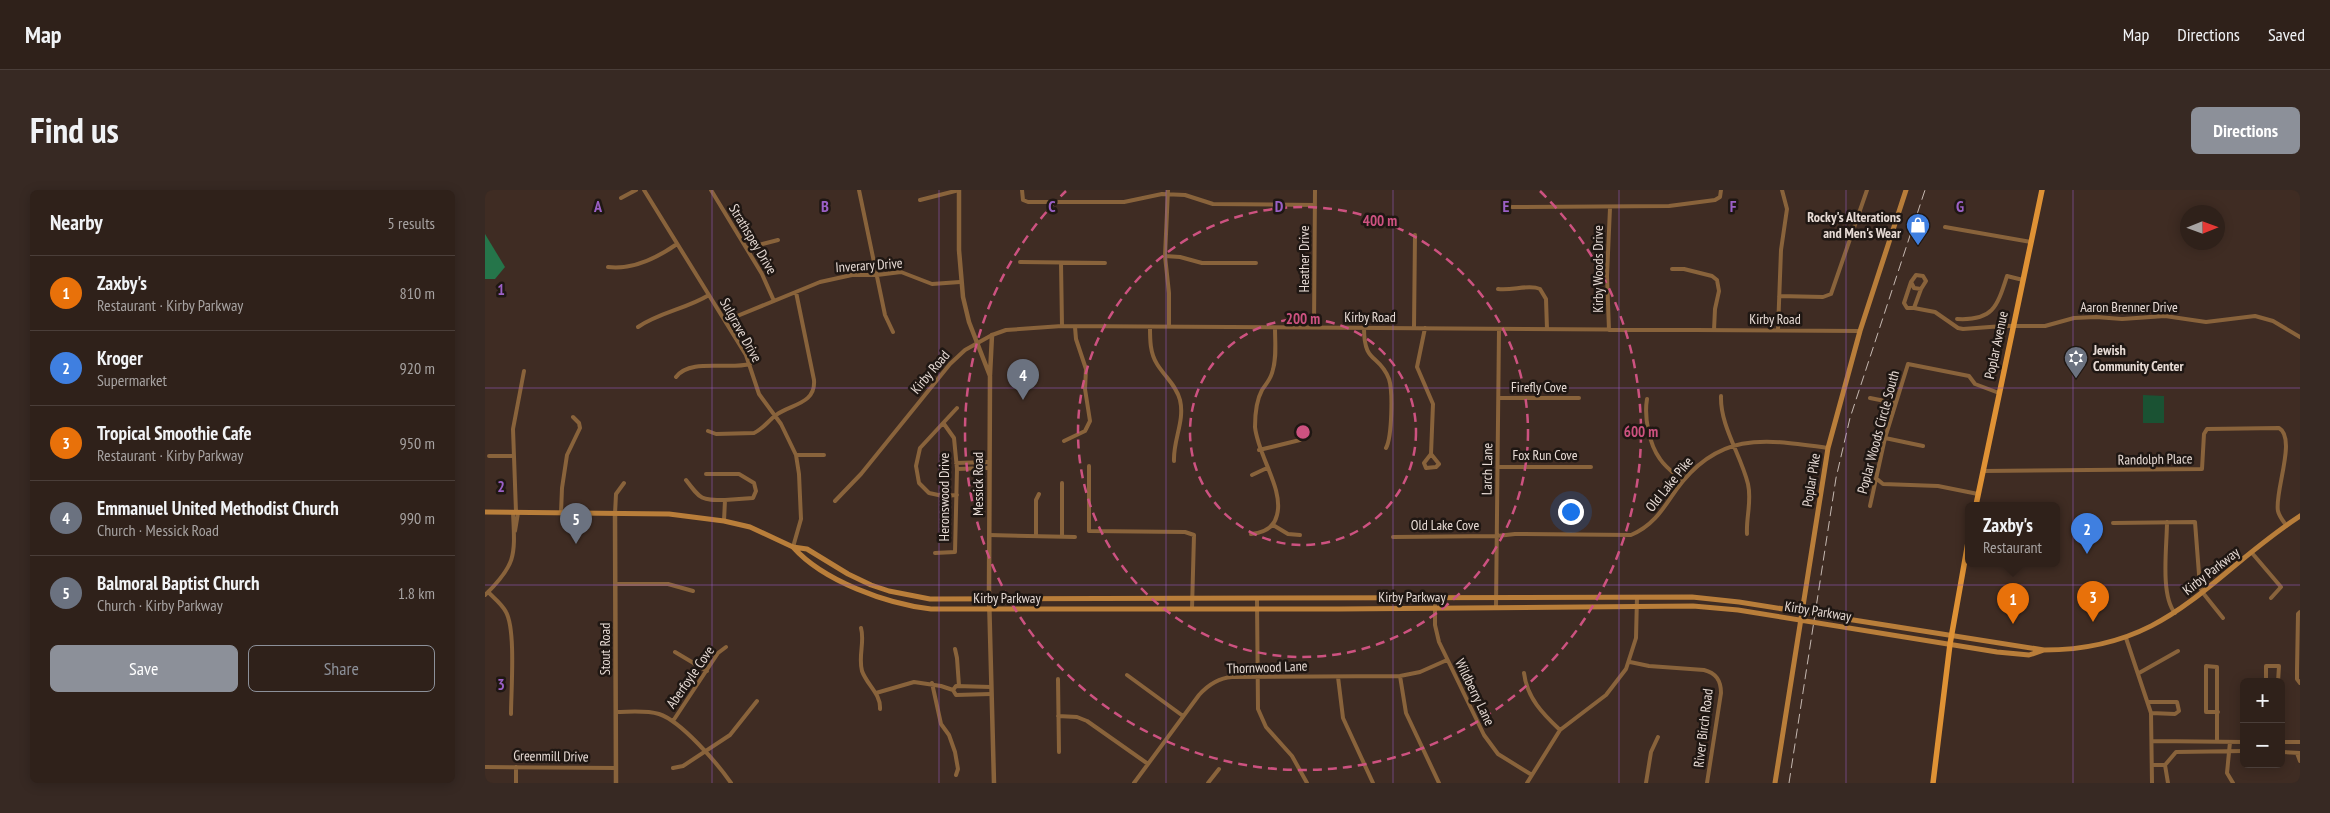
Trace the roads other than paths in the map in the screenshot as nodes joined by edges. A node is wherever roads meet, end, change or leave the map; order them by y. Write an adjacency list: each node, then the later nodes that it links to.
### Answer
1 (636, 190): 14 (street)
2 (644, 190): 23 (street, Sulgrave Drive)
3 (711, 190): 24 (street, Strathspey Drive)
4 (859, 190): 32 (street)
5 (959, 190): 15 (street); 34 (street, Messick Road)
6 (1022, 190): 13 (street)
7 (1315, 190): 16 (street, Heather Drive)
8 (1721, 190): 18 (street)
9 (1782, 190): 40 (street)
10 (1867, 190): 40 (street)
11 (1906, 190): 63 (main road, Poplar Pike)
12 (2042, 190): 22 (main road, Poplar Avenue)
13 (1169, 192): 16 (street); 25 (street)
14 (621, 198)
15 (920, 200)
16 (1315, 205): 53 (street, Heather Drive)
17 (1512, 207): 18 (street)
18 (1610, 208): 60 (street, Kirby Woods Drive)
19 (1945, 227): 22 (street)
20 (1415, 235): 55 (street)
21 (778, 240): 24 (street)
22 (2031, 242): 33 (main road, Poplar Avenue)
23 (677, 244): 30 (street); 39 (street, Sulgrave Drive)
24 (747, 248): 41 (street, Strathspey Drive)
25 (1165, 256): 29 (street); 51 (street)
26 (1020, 262): 27 (street)
27 (1061, 263): 28 (street); 46 (street)
28 (1105, 263)
29 (1255, 263)
30 (608, 267)
31 (1672, 269): 61 (street)
32 (877, 275): 34 (street, Inverary Drive); 38 (street, Inverary Drive); 64 (street)
33 (2023, 280): 44 (street); 47 (main road, Poplar Avenue)
34 (960, 282): 67 (street, Messick Road)
35 (1911, 282): 36 (street); 36 (street); 42 (street)
36 (1921, 288): 42 (street)
37 (1498, 289): 59 (street)
38 (796, 292): 41 (street, Inverary Drive); 80 (street)
39 (709, 295): 45 (street, Sulgrave Drive); 48 (street)
40 (1779, 296): 62 (street)
41 (774, 301): 45 (street, Inverary Drive)
42 (1914, 308): 57 (street, Aaron Brenner Drive)
43 (1957, 319): 44 (street)
44 (1975, 319): 57 (street)
45 (725, 321): 68 (street, Sulgrave Drive)
46 (1062, 326): 49 (street, Kirby Road); 65 (street, Kirby Road)
47 (2012, 326): 57 (street, Aaron Brenner Drive); 66 (street, Aaron Brenner Drive); 72 (main road, Poplar Avenue)
48 (638, 327)
49 (1075, 327): 50 (street, Kirby Road); 86 (street)
50 (1150, 327): 51 (street, Kirby Road); 97 (street)
51 (1169, 327): 52 (street, Kirby Road)
52 (1275, 328): 53 (street, Kirby Road); 91 (street)
53 (1314, 328): 54 (street, Kirby Road)
54 (1365, 328): 55 (street, Kirby Road); 89 (street)
55 (1414, 328): 56 (street, Kirby Road)
56 (1425, 328): 58 (street, Kirby Road); 93 (street)
57 (1975, 328)
58 (1499, 329): 59 (street, Kirby Road); 74 (street, Larch Lane)
59 (1547, 329): 60 (street, Kirby Road)
60 (1609, 330): 61 (street, Kirby Road)
61 (1714, 330): 62 (street, Kirby Road)
62 (1778, 330): 63 (street, Kirby Road)
63 (1860, 331): 90 (main road, Poplar Pike)
64 (893, 332)
65 (992, 335): 67 (street, Kirby Road); 70 (street)
66 (2300, 337)
67 (977, 342): 70 (street, Messick Road); 118 (street, Kirby Road)
68 (750, 364): 71 (street); 80 (street, Sulgrave Drive)
69 (524, 372): 96 (street)
70 (990, 376): 98 (street, Messick Road)
71 (676, 377)
72 (1999, 393): 78 (street, Poplar Woods Circle South); 106 (main road, Poplar Avenue)
73 (1721, 396): 87 (street)
74 (1499, 398): 75 (street, Firefly Cove); 101 (street, Larch Lane)
75 (1579, 398)
76 (1870, 398): 78 (street)
77 (1647, 399): 111 (street)
78 (1895, 403): 84 (street, Poplar Woods Circle South)
79 (957, 408): 82 (street)
80 (775, 415): 83 (street); 92 (street, Sulgrave Drive)
81 (573, 417): 123 (street)
82 (944, 424): 99 (street, Heronswood Drive); 116 (street)
83 (708, 431)
84 (1885, 438): 88 (street); 109 (street, Poplar Woods Circle South)
85 (1301, 440): 91 (street)
86 (1064, 441)
87 (1735, 446): 90 (street, Old Lake Pike); 111 (street, Old Lake Pike); 132 (street)
88 (1923, 446)
89 (1386, 448)
90 (1827, 448): 161 (main road, Poplar Pike)
91 (1259, 450): 104 (street)
92 (796, 454): 94 (street); 140 (street, Sulgrave Drive)
93 (1431, 454)
94 (824, 455)
95 (489, 456): 96 (street)
96 (513, 456): 122 (street)
97 (1174, 461)
98 (988, 462): 99 (street); 103 (street, Messick Road)
99 (956, 463): 105 (street, Heronswood Drive)
100 (1089, 466): 153 (street)
101 (1499, 467): 102 (street, Fox Run Cove); 137 (street, Larch Lane)
102 (1591, 467)
103 (988, 468): 105 (street); 133 (street, Messick Road)
104 (1267, 468): 108 (street); 129 (street)
105 (957, 469): 116 (street, Heronswood Drive)
106 (1983, 471): 115 (main road, Poplar Avenue); 130 (street, Randolph Place)
107 (706, 474): 117 (street)
108 (1252, 475)
109 (1877, 479): 115 (street); 120 (street, Poplar Woods Circle South)
110 (686, 480): 117 (street)
111 (1683, 480): 137 (street, Old Lake Pike)
112 (623, 483): 124 (street)
113 (1062, 483): 136 (street)
114 (1039, 494): 134 (street)
115 (1978, 494): 119 (main road, Poplar Avenue)
116 (957, 495): 141 (street, Heronswood Drive)
117 (725, 500): 126 (street)
118 (835, 501)
119 (1977, 502)
120 (1870, 506)
121 (485, 512): 122 (main road, Kirby Parkway)
122 (516, 512): 123 (main road, Kirby Parkway); 146 (street)
123 (561, 513): 124 (main road, Kirby Parkway)
124 (615, 514): 126 (main road, Kirby Parkway); 144 (street, Stout Road)
125 (2300, 516): 130 (main road, Kirby Parkway)
126 (724, 521): 140 (main road, Kirby Parkway)
127 (2167, 522): 128 (street); 147 (street); 163 (street)
128 (2113, 523)
129 (1273, 525): 131 (street); 135 (street)
130 (2286, 525): 142 (main road, Kirby Parkway)
131 (1251, 534)
132 (1747, 534)
133 (989, 535): 134 (street); 152 (street, Messick Road)
134 (1036, 535): 136 (street)
135 (1301, 535)
136 (1062, 536): 138 (street)
137 (1497, 536): 139 (street, Old Lake Cove); 150 (street, Larch Lane)
138 (1075, 537)
139 (1393, 537)
140 (793, 546): 152 (main road, Kirby Parkway); 160 (main road, Kirby Parkway)
141 (935, 552)
142 (2252, 553): 147 (main road, Kirby Parkway); 151 (street)
143 (1965, 559): 167 (main road)
144 (616, 584): 145 (street); 197 (street, Stout Road)
145 (693, 591)
146 (487, 593): 200 (street)
147 (2203, 593): 163 (main road, Kirby Parkway); 164 (street)
148 (1637, 597): 150 (main road, Kirby Parkway); 155 (street); 161 (main road, Kirby Parkway)
149 (1435, 598): 150 (main road, Kirby Parkway); 154 (main road, Kirby Parkway); 156 (street, Wildberry Lane)
150 (1496, 598): 157 (street, Larch Lane)
151 (2271, 598)
152 (989, 600): 153 (main road, Kirby Parkway); 160 (street, Messick Road)
153 (1192, 600): 154 (main road, Kirby Parkway); 158 (street)
154 (1257, 600): 159 (street)
155 (1637, 607): 157 (main road, Kirby Parkway); 165 (main road, Kirby Parkway); 176 (street)
156 (1435, 608): 157 (main road, Kirby Parkway); 159 (main road, Kirby Parkway); 175 (street, Wildberry Lane)
157 (1495, 608)
158 (1192, 609): 159 (main road, Kirby Parkway); 160 (main road, Kirby Parkway)
159 (1257, 609): 182 (street)
160 (989, 610): 190 (street, Messick Road)
161 (1801, 612): 165 (main road, Poplar Pike); 167 (main road, Kirby Parkway)
162 (2300, 612): 187 (street)
163 (2175, 613): 168 (main road, Kirby Parkway)
164 (2223, 618)
165 (1800, 620): 169 (main road, Kirby Parkway); 241 (main road, Poplar Pike)
166 (861, 628): 192 (street)
167 (1951, 635): 169 (main road); 172 (main road, Kirby Parkway)
168 (2125, 638): 172 (main road, Kirby Parkway); 179 (street)
169 (1950, 644): 172 (main road, Kirby Parkway); 242 (main road)
170 (726, 646): 177 (street, Aberfoyle Cove)
171 (955, 649): 189 (street)
172 (2044, 650)
173 (2178, 651): 179 (street)
174 (675, 652): 177 (street)
175 (1447, 660): 181 (street, Thornwood Lane); 227 (street, Wildberry Lane)
176 (1629, 662): 204 (street); 240 (street, River Birch Road)
177 (707, 671): 203 (street, Aberfoyle Cove)
178 (1524, 673): 204 (street)
179 (2139, 673): 195 (street)
180 (1127, 675): 202 (street)
181 (1400, 676): 183 (street, Thornwood Lane); 237 (street)
182 (1257, 677): 183 (street, Thornwood Lane); 202 (street, Thornwood Lane); 235 (street)
183 (1338, 677): 236 (street)
184 (2266, 678): 185 (street)
185 (2278, 678)
186 (1058, 679): 201 (street)
187 (2300, 682)
188 (932, 683): 191 (street); 192 (street); 228 (street)
189 (959, 686): 190 (street); 191 (street)
190 (991, 687): 193 (street, Messick Road)
191 (953, 690): 193 (street)
192 (876, 693): 196 (street)
193 (991, 694): 232 (street, Messick Road)
194 (757, 701): 213 (street)
195 (2148, 702): 199 (street); 199 (street)
196 (880, 709)
197 (616, 712): 203 (street); 224 (street, Stout Road)
198 (2217, 712): 198 (street); 207 (street)
199 (2151, 713): 206 (street)
200 (511, 714)
201 (1058, 716): 214 (street); 219 (street)
202 (1183, 716): 219 (street, Thornwood Lane)
203 (673, 721): 213 (street)
204 (1560, 730): 227 (street)
205 (1658, 737): 239 (street)
206 (2153, 741): 207 (street); 220 (street)
207 (2217, 742): 208 (street)
208 (2230, 742): 209 (street); 215 (street)
209 (2240, 742)
210 (2285, 742): 211 (street)
211 (2300, 742)
212 (2240, 751): 215 (street)
213 (704, 752): 225 (street); 231 (street)
214 (1059, 752)
215 (2228, 752): 221 (street); 245 (street)
216 (2285, 752): 217 (street)
217 (2298, 753): 218 (street)
218 (2300, 761)
219 (1148, 764): 233 (street, Thornwood Lane)
220 (2152, 765): 221 (street); 243 (street)
221 (2165, 765): 244 (street)
222 (485, 767): 223 (street, Greenmill Drive)
223 (516, 767): 224 (street, Greenmill Drive); 229 (street)
224 (616, 768): 230 (street, Stout Road)
225 (673, 768)
226 (1219, 769): 234 (street)
227 (1531, 775): 238 (street)
228 (955, 776)
229 (516, 783)
230 (616, 783)
231 (731, 783)
232 (994, 783)
233 (1133, 783)
234 (1208, 783)
235 (1307, 783)
236 (1373, 783)
237 (1439, 783)
238 (1527, 783)
239 (1646, 783)
240 (1707, 783)
241 (1775, 783)
242 (1933, 783)
243 (2152, 783)
244 (2168, 783)
245 (2233, 783)

